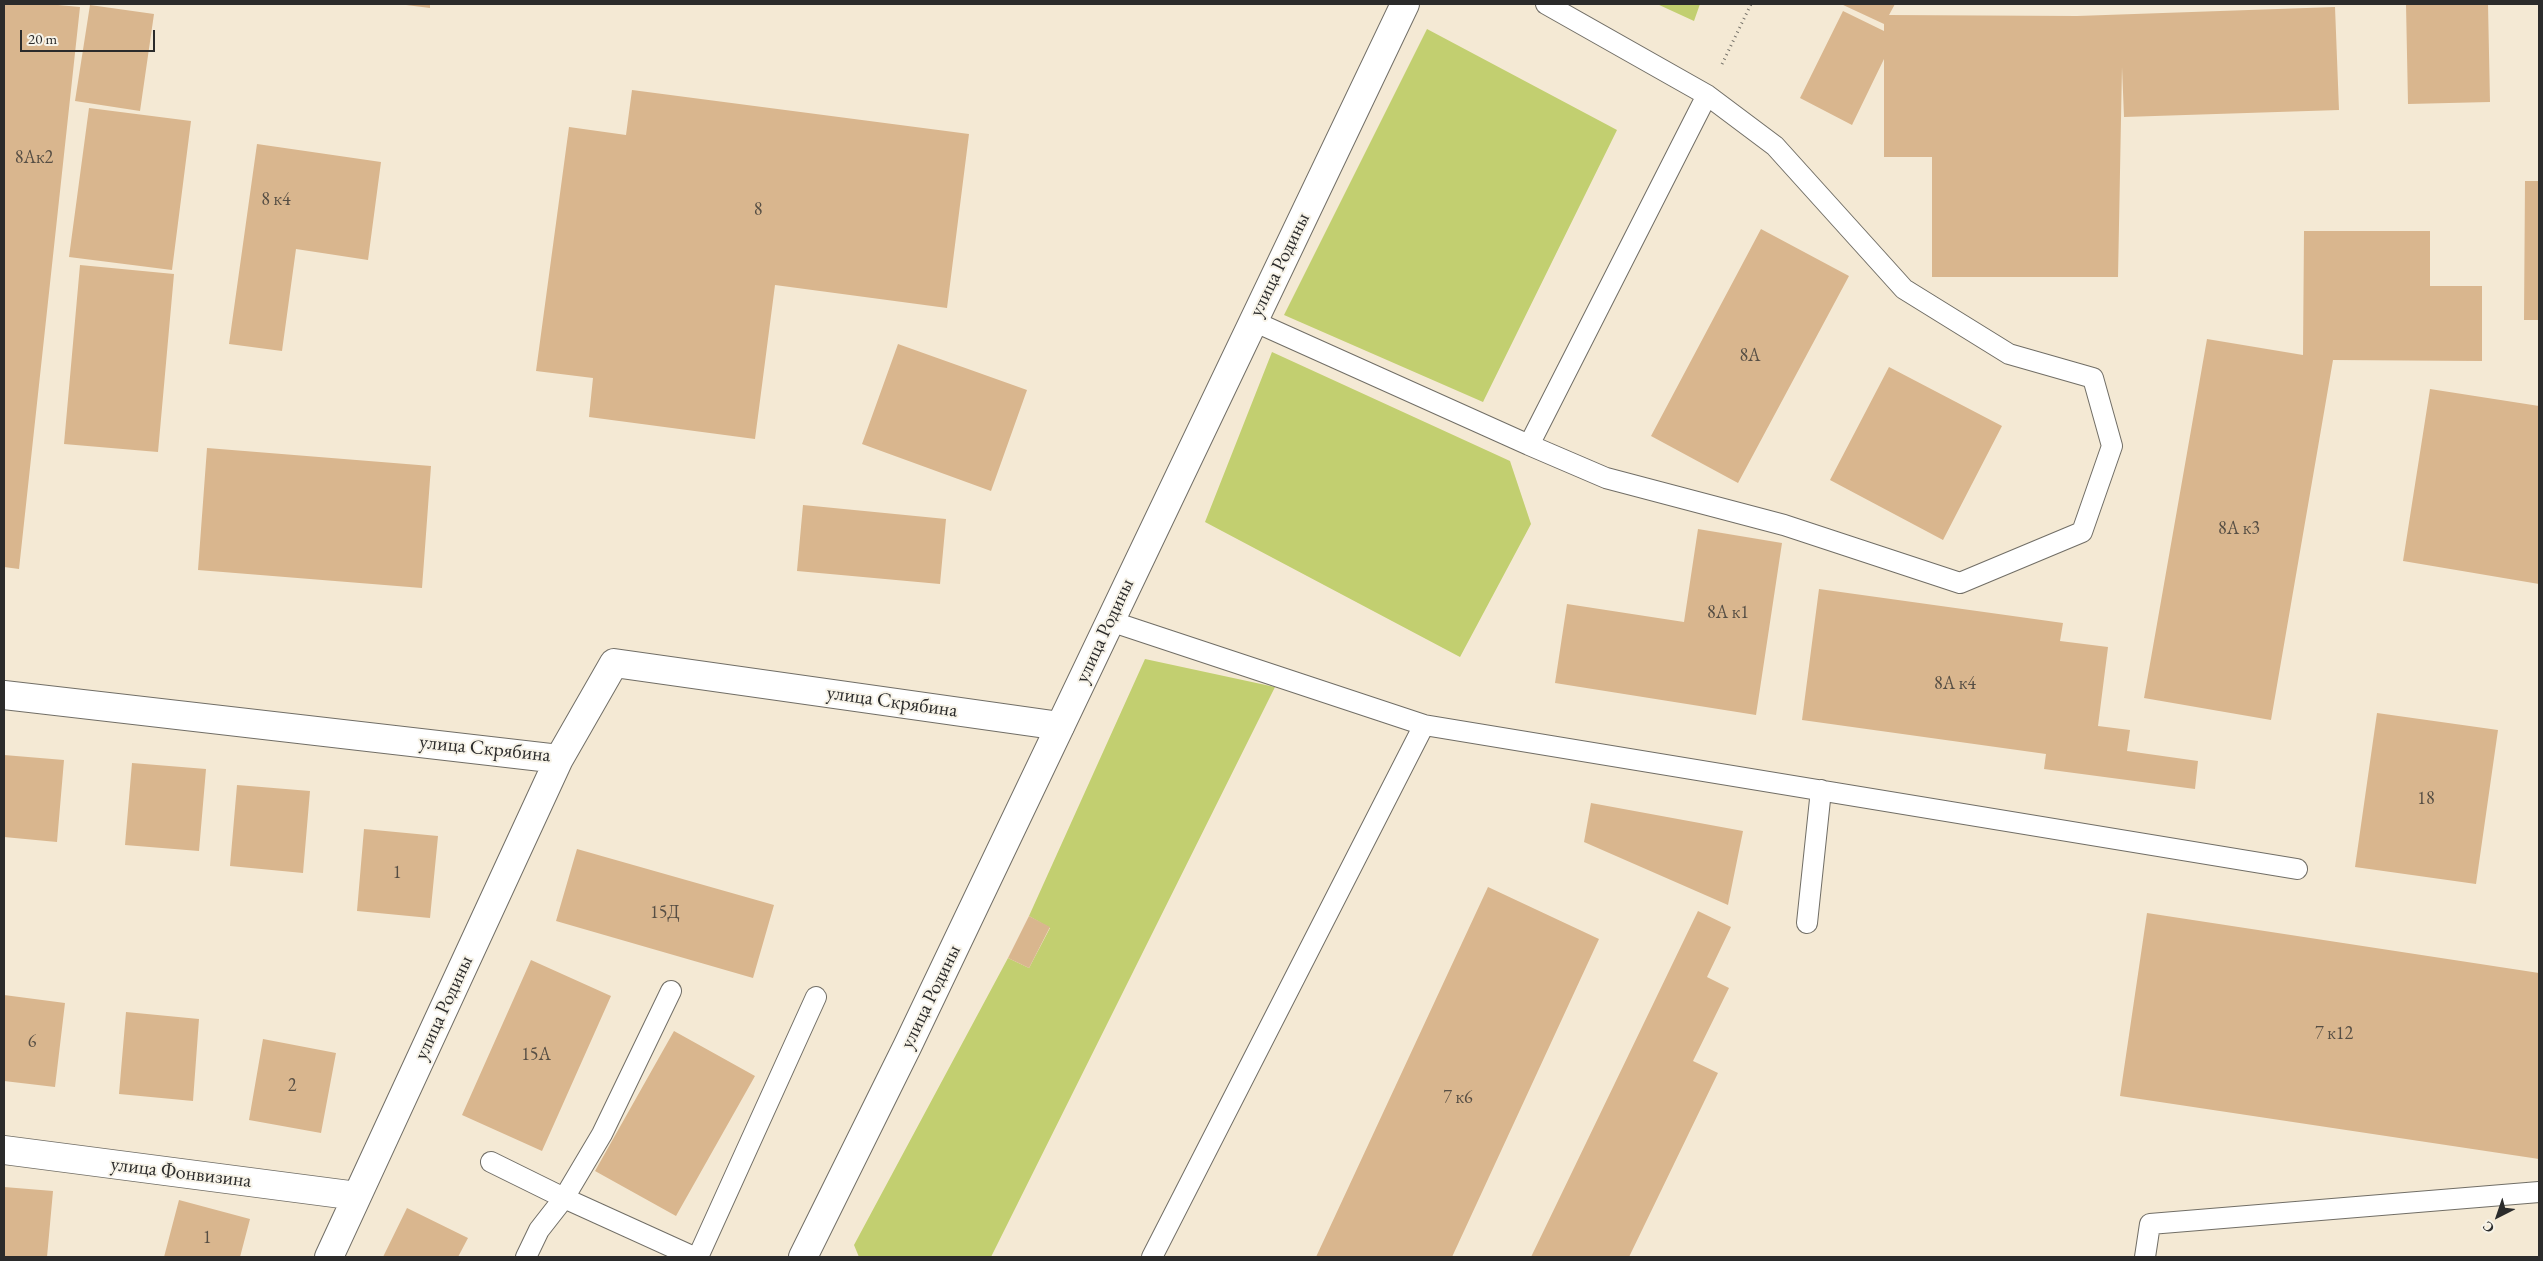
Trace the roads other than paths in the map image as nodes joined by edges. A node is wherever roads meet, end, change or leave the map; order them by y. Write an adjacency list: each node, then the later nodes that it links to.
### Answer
1 (1405, 4): 4 (street, улица Родины)
2 (1546, 4): 3 (lane)
3 (1707, 95): 5 (lane); 5 (lane)
4 (1253, 321): 5 (lane); 6 (street, улица Родины)
5 (1528, 445)
6 (1110, 622): 8 (lane); 9 (street, улица Родины)
7 (4, 695): 10 (street, улица Скрябина)
8 (1424, 725): 11 (lane); 26 (lane)
9 (1060, 726): 10 (street, улица Скрябина); 25 (street, улица Родины)
10 (559, 759): 19 (street, улица Родины)
11 (1821, 790): 12 (lane); 13 (lane)
12 (2297, 869)
13 (1807, 923)
14 (671, 991): 20 (lane)
15 (816, 997): 24 (lane)
16 (4, 1150): 19 (street, улица Фонвизина)
17 (491, 1162): 20 (lane)
18 (2539, 1192): 27 (lane)
19 (357, 1196): 21 (street, улица Родины)
20 (564, 1198): 22 (lane); 23 (lane)
21 (329, 1257)
22 (526, 1257)
23 (694, 1257)
24 (698, 1257)
25 (803, 1257)
26 (1152, 1257)
27 (2145, 1257)

